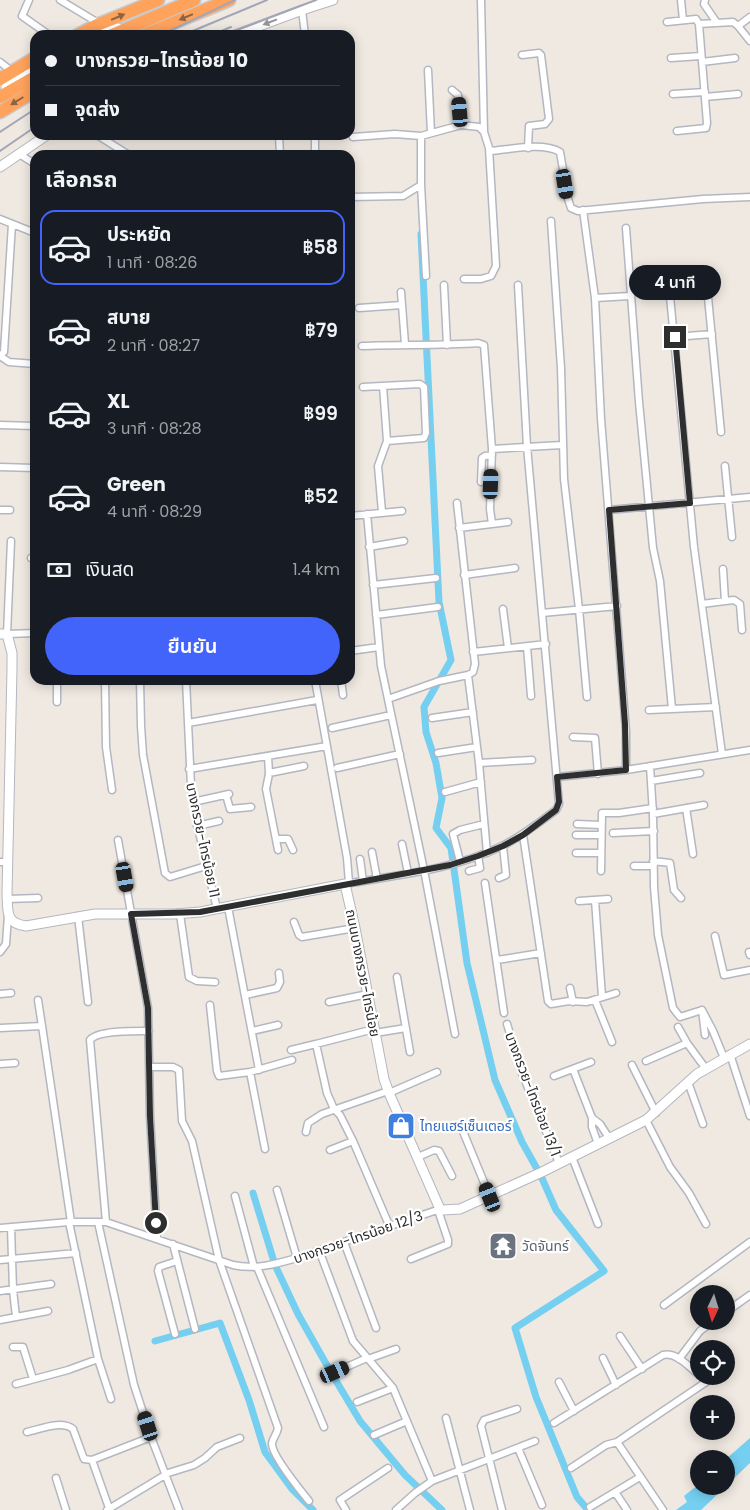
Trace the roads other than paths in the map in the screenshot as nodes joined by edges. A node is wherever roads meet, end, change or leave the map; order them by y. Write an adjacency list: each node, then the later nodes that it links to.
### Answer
1 (29, 0): 19 (street)
2 (60, 0): 14 (street)
3 (158, 0): 20 (highway, one-way to 3)
4 (189, 0): 21 (main road)
5 (194, 0): 22 (highway)
6 (229, 0): 23 (highway, one-way to 23)
7 (333, 0): 11 (main road)
8 (481, 0): 47 (street)
9 (681, 0): 13 (street)
10 (705, 0): 16 (street)
11 (302, 10): 24 (main road, one-way to 24); 25 (street)
12 (750, 17): 18 (street)
13 (683, 20): 15 (street); 17 (street)
14 (95, 21)
15 (667, 22)
16 (717, 23): 17 (street); 18 (street)
17 (699, 24): 30 (street)
18 (738, 26): 26 (street)
19 (41, 30)
20 (88, 30)
21 (112, 30)
22 (124, 30)
23 (156, 30)
24 (248, 30)
25 (304, 30)
26 (750, 41)
27 (522, 55): 55 (street)
28 (671, 58): 30 (street)
29 (735, 58): 30 (street)
30 (702, 59): 42 (street)
31 (30, 61): 36 (highway)
32 (0, 62): 33 (street)
33 (9, 69)
34 (428, 70): 49 (street)
35 (30, 72): 39 (main road)
36 (0, 79)
37 (30, 79): 44 (highway)
38 (452, 90): 46 (street)
39 (0, 92)
40 (30, 94): 45 (highway, one-way to 45)
41 (673, 94): 42 (street)
42 (705, 94): 43 (street); 48 (street)
43 (738, 94)
44 (0, 97)
45 (0, 112)
46 (461, 125): 47 (street); 49 (street)
47 (484, 132): 54 (street)
48 (677, 132)
49 (431, 133): 50 (street)
50 (421, 136): 51 (street); 60 (street)
51 (355, 137)
52 (40, 140): 57 (main road)
53 (105, 140): 56 (street)
54 (489, 148): 55 (street); 70 (street)
55 (528, 148): 63 (street)
56 (120, 150)
57 (20, 154): 58 (street); 59 (main road)
58 (30, 161)
59 (0, 167)
60 (421, 185): 61 (street); 69 (street)
61 (355, 197)
62 (750, 197): 63 (street)
63 (583, 210): 77 (street)
64 (0, 219): 66 (street)
65 (551, 220): 93 (street)
66 (12, 224): 68 (street); 85 (street)
67 (626, 228): 76 (street)
68 (30, 232)
69 (426, 276)
70 (464, 279)
71 (444, 285): 83 (street)
72 (518, 285): 94 (street)
73 (669, 286): 81 (street)
74 (708, 287): 80 (street)
75 (401, 292): 78 (street)
76 (630, 296): 77 (street); 104 (street)
77 (595, 298): 107 (street)
78 (402, 306): 79 (street); 82 (street)
79 (359, 308)
80 (712, 334): 81 (street); 91 (street)
81 (675, 337): 103 (street)
82 (405, 344): 83 (street); 84 (street)
83 (447, 345): 95 (street)
84 (362, 346)
85 (0, 356): 86 (street)
86 (30, 364)
87 (383, 386): 88 (street); 92 (street); 92 (street)
88 (363, 387)
89 (0, 425): 90 (street)
90 (30, 426)
91 (721, 432)
92 (387, 441): 109 (street)
93 (562, 445): 94 (street); 129 (street)
94 (528, 446): 95 (street); 130 (street)
95 (492, 452): 99 (street); 113 (street)
96 (725, 466): 101 (street)
97 (0, 467): 98 (street)
98 (30, 468)
99 (481, 482)
100 (750, 498): 101 (street)
101 (728, 500): 103 (street); 115 (street)
102 (457, 503): 114 (street)
103 (690, 503): 104 (street); 125 (street)
104 (650, 507): 107 (street); 155 (street)
105 (0, 510): 106 (street)
106 (10, 510)
107 (609, 510): 126 (street)
108 (402, 511): 109 (street)
109 (382, 512): 110 (street)
110 (367, 514): 111 (street); 118 (street)
111 (355, 515)
112 (508, 522): 113 (street)
113 (492, 524): 114 (street)
114 (459, 528): 121 (street)
115 (732, 537)
116 (11, 541): 134 (street)
117 (404, 541): 118 (street)
118 (369, 547): 123 (street)
119 (516, 568): 121 (street)
120 (723, 569): 124 (street)
121 (464, 575): 140 (street)
122 (436, 578): 123 (street)
123 (373, 585): 131 (street)
124 (726, 601): 125 (street); 132 (street)
125 (702, 604): 154 (street)
126 (617, 606): 129 (street); 176 (street)
127 (438, 607): 131 (street)
128 (504, 609): 138 (street)
129 (579, 609): 130 (street); 150 (street)
130 (542, 613): 135 (street)
131 (376, 615): 136 (street)
132 (742, 630)
133 (30, 633): 134 (street)
134 (4, 634): 213 (main road)
135 (546, 644): 137 (street); 180 (street)
136 (379, 647): 139 (street); 151 (street)
137 (528, 647): 138 (street); 149 (street)
138 (508, 648): 140 (street)
139 (355, 650)
140 (473, 652): 141 (street)
141 (468, 675): 151 (street); 157 (street)
142 (57, 685): 153 (street)
143 (104, 685): 183 (street)
144 (140, 685): 216 (street)
145 (186, 685): 160 (street, บางกรวย-ไทรน้อย 11)
146 (316, 685): 152 (street)
147 (341, 685): 148 (street)
148 (343, 695)
149 (531, 696)
150 (587, 697)
151 (388, 699): 158 (street)
152 (317, 700): 160 (street); 163 (street)
153 (57, 702)
154 (716, 707): 155 (street); 168 (street)
155 (672, 709): 156 (street)
156 (649, 710)
157 (473, 712): 159 (street); 164 (street)
158 (391, 715): 161 (street); 167 (street)
159 (432, 718)
160 (188, 723): 175 (street, บางกรวย-ไทรน้อย 11)
161 (332, 728)
162 (573, 737): 179 (street)
163 (327, 746): 169 (street); 225 (street)
164 (477, 747): 166 (street); 171 (street)
165 (750, 750): 168 (street)
166 (438, 753)
167 (400, 754): 174 (street); 218 (street)
168 (722, 754): 173 (street)
169 (268, 756): 175 (street); 177 (street)
170 (532, 760): 171 (street)
171 (479, 763): 182 (street)
172 (304, 766): 177 (street)
173 (650, 766): 176 (street); 181 (street)
174 (337, 768)
175 (189, 769): 185 (street, บางกรวย-ไทรน้อย 11)
176 (626, 770): 179 (street)
177 (269, 773): 200 (street)
178 (700, 773): 181 (street)
179 (598, 774): 180 (street)
180 (557, 777): 197 (street)
181 (651, 781): 189 (street)
182 (481, 782): 184 (street); 191 (street)
183 (112, 790)
184 (445, 792)
185 (193, 802): 187 (street); 193 (street, บางกรวย-ไทรน้อย 11)
186 (704, 805): 188 (street)
187 (251, 806)
188 (686, 808): 189 (street); 210 (street)
189 (653, 811): 194 (street); 195 (street)
190 (219, 821): 193 (street)
191 (484, 824): 207 (street); 214 (street)
192 (577, 824): 194 (street)
193 (197, 826): 216 (street, บางกรวย-ไทรน้อย 11)
194 (601, 826): 199 (street)
195 (654, 831): 196 (street); 215 (street)
196 (613, 833)
197 (523, 835): 203 (street); 243 (street)
198 (576, 835): 199 (street)
199 (601, 835): 209 (street)
200 (276, 839): 204 (street); 205 (street)
201 (118, 840): 235 (street)
202 (402, 844): 221 (street)
203 (503, 846): 207 (street); 222 (street)
204 (278, 850)
205 (293, 850)
206 (372, 852): 223 (street)
207 (486, 853): 211 (street)
208 (576, 853): 209 (street)
209 (601, 853): 220 (street)
210 (693, 854)
211 (478, 856): 214 (street); 219 (street)
212 (360, 859): 224 (street)
213 (4, 862): 227 (main road)
214 (459, 862): 218 (street)
215 (653, 864): 217 (street); 229 (street); 262 (street)
216 (206, 866): 234 (street, บางกรวย-ไทรน้อย 11)
217 (634, 866)
218 (424, 870): 221 (street); 273 (street)
219 (469, 871)
220 (601, 871)
221 (408, 873): 223 (street)
222 (499, 878)
223 (377, 879): 224 (street)
224 (364, 881): 225 (street)
225 (350, 883): 233 (main road); 240 (main road, ถนนบางกรวย-ไทรน้อย)
226 (485, 883): 244 (street, บางกรวย-ไทรน้อย 13/1)
227 (5, 896): 228 (street); 237 (main road)
228 (38, 898)
229 (682, 898)
230 (608, 899): 231 (street)
231 (595, 900): 232 (street); 255 (street)
232 (579, 901)
233 (228, 907): 234 (main road); 254 (street)
234 (218, 909): 236 (main road)
235 (131, 914): 236 (main road); 238 (main road); 271 (street)
236 (180, 914): 248 (street)
237 (8, 915): 238 (main road); 242 (street)
238 (78, 916): 258 (street)
239 (294, 922): 240 (street)
240 (355, 928): 253 (main road, ถนนบางกรวย-ไทรน้อย)
241 (715, 936): 245 (street)
242 (0, 952)
243 (541, 952): 244 (street); 260 (street)
244 (498, 960): 263 (street, บางกรวย-ไทรน้อย 13/1)
245 (750, 970)
246 (279, 972): 254 (street)
247 (397, 977): 269 (street)
248 (215, 982)
249 (570, 988): 260 (street)
250 (11, 993): 252 (street)
251 (616, 993): 255 (street)
252 (0, 994)
253 (368, 994): 259 (street); 272 (main road, ถนนบางกรวย-ไทรน้อย)
254 (245, 995): 270 (street)
255 (602, 997): 257 (street)
256 (38, 1000): 266 (street)
257 (595, 1000): 260 (street); 275 (street)
258 (88, 1002)
259 (328, 1002)
260 (573, 1002)
261 (210, 1005): 292 (street)
262 (702, 1010): 274 (street); 281 (street)
263 (504, 1013)
264 (507, 1024): 312 (street, บางกรวย-ไทรน้อย 13/1)
265 (278, 1025): 270 (street)
266 (42, 1026): 268 (street); 318 (street)
267 (678, 1027): 276 (street)
268 (0, 1028)
269 (406, 1028): 272 (street); 280 (street)
270 (252, 1030): 291 (street)
271 (149, 1031): 288 (street); 320 (street)
272 (375, 1031): 277 (street); 296 (main road, ถนนบางกรวย-ไทรน้อย)
273 (455, 1034)
274 (705, 1035)
275 (612, 1042)
276 (687, 1043): 284 (street); 290 (street)
277 (316, 1044): 279 (street); 297 (street)
278 (750, 1044): 281 (main road)
279 (291, 1050)
280 (410, 1052)
281 (727, 1056): 290 (main road); 299 (street)
282 (292, 1060): 291 (street)
283 (591, 1062): 289 (street)
284 (646, 1062)
285 (15, 1063): 286 (street)
286 (0, 1064)
287 (632, 1065): 298 (street)
288 (149, 1067): 326 (street); 336 (street)
289 (573, 1069): 294 (street); 300 (street)
290 (706, 1069): 295 (main road)
291 (259, 1070): 292 (street)
292 (250, 1072): 308 (street)
293 (437, 1072): 296 (street)
294 (554, 1076)
295 (688, 1082): 298 (main road); 302 (street)
296 (388, 1092): 297 (street); 311 (main road, ถนนบางกรวย-ไทรน้อย)
297 (334, 1109): 304 (street); 306 (street)
298 (656, 1113): 301 (main road)
299 (750, 1116)
300 (592, 1118): 305 (street); 307 (street)
301 (646, 1120): 305 (main road); 322 (street)
302 (703, 1124)
303 (462, 1129): 316 (street)
304 (306, 1132)
305 (609, 1138): 307 (main road)
306 (352, 1141): 309 (street); 323 (street)
307 (598, 1144): 310 (main road)
308 (265, 1149)
309 (330, 1150)
310 (572, 1157): 312 (main road); 321 (street)
311 (418, 1158): 313 (street); 317 (main road, ถนนบางกรวย-ไทรน้อย)
312 (559, 1163): 316 (main road)
313 (452, 1176)
314 (277, 1190): 332 (street)
315 (235, 1196): 338 (street)
316 (490, 1197): 317 (main road)
317 (439, 1209): 323 (street, บางกรวย-ไทรน้อย 12/3); 334 (street)
318 (70, 1222): 319 (street); 324 (street); 331 (street)
319 (98, 1222): 320 (street); 378 (street)
320 (106, 1222): 326 (street)
321 (598, 1224)
322 (706, 1224)
323 (389, 1225): 327 (street, บางกรวย-ไทรน้อย 12/3)
324 (11, 1227): 325 (street); 333 (street)
325 (0, 1228)
326 (157, 1238): 329 (street)
327 (344, 1242): 330 (street, บางกรวย-ไทรน้อย 12/3); 348 (street)
328 (750, 1242): 343 (street)
329 (173, 1244): 336 (street); 337 (street)
330 (319, 1250): 332 (street, บางกรวย-ไทรน้อย 12/3); 355 (street)
331 (76, 1253): 333 (street); 358 (street)
332 (297, 1258): 338 (street, บางกรวย-ไทรน้อย 12/3)
333 (12, 1259): 335 (street); 340 (street)
334 (411, 1259)
335 (0, 1260)
336 (219, 1260): 338 (street); 393 (street)
337 (177, 1261): 349 (street); 351 (street)
338 (255, 1267): 375 (street)
339 (51, 1284): 340 (street)
340 (12, 1290): 341 (street); 346 (street)
341 (0, 1291)
342 (750, 1295): 344 (street)
343 (664, 1305)
344 (735, 1306)
345 (48, 1311): 346 (street)
346 (16, 1317): 347 (street)
347 (0, 1320)
348 (376, 1328)
349 (195, 1329)
350 (701, 1330): 357 (street)
351 (175, 1334)
352 (620, 1336): 360 (street)
353 (13, 1346): 362 (street)
354 (396, 1348): 355 (street)
355 (368, 1358): 361 (street); 367 (street)
356 (603, 1358): 365 (street)
357 (679, 1358): 359 (street); 360 (street)
358 (98, 1359): 362 (street); 368 (street)
359 (690, 1367)
360 (642, 1369): 365 (street)
361 (335, 1372)
362 (33, 1379): 364 (street)
363 (558, 1382): 371 (street)
364 (16, 1384)
365 (616, 1384): 371 (street)
366 (704, 1385): 381 (street)
367 (393, 1388): 369 (street); 373 (street)
368 (111, 1399)
369 (357, 1402)
370 (517, 1409): 383 (street)
371 (574, 1411): 374 (street)
372 (446, 1418): 387 (street)
373 (407, 1421): 377 (street); 391 (street)
374 (554, 1423)
375 (324, 1427)
376 (27, 1432): 384 (street)
377 (374, 1435)
378 (151, 1437): 384 (street); 388 (street)
379 (240, 1438): 388 (street)
380 (535, 1441): 382 (street)
381 (617, 1442): 386 (street); 389 (street)
382 (518, 1448): 383 (street); 395 (street)
383 (489, 1459): 387 (street); 404 (street)
384 (92, 1460): 397 (street)
385 (388, 1468): 400 (street)
386 (571, 1468)
387 (460, 1470): 391 (street); 403 (street)
388 (165, 1475): 397 (street); 399 (street)
389 (640, 1477): 392 (street); 406 (street)
390 (56, 1478): 398 (street)
391 (432, 1481): 394 (street)
392 (615, 1492): 396 (street); 405 (street)
393 (309, 1501)
394 (403, 1504): 401 (street); 402 (street)
395 (542, 1505)
396 (590, 1506)
397 (108, 1509)
398 (66, 1510)
399 (178, 1510)
400 (346, 1510)
401 (396, 1510)
402 (409, 1510)
403 (470, 1510)
404 (502, 1510)
405 (627, 1510)
406 (663, 1510)

